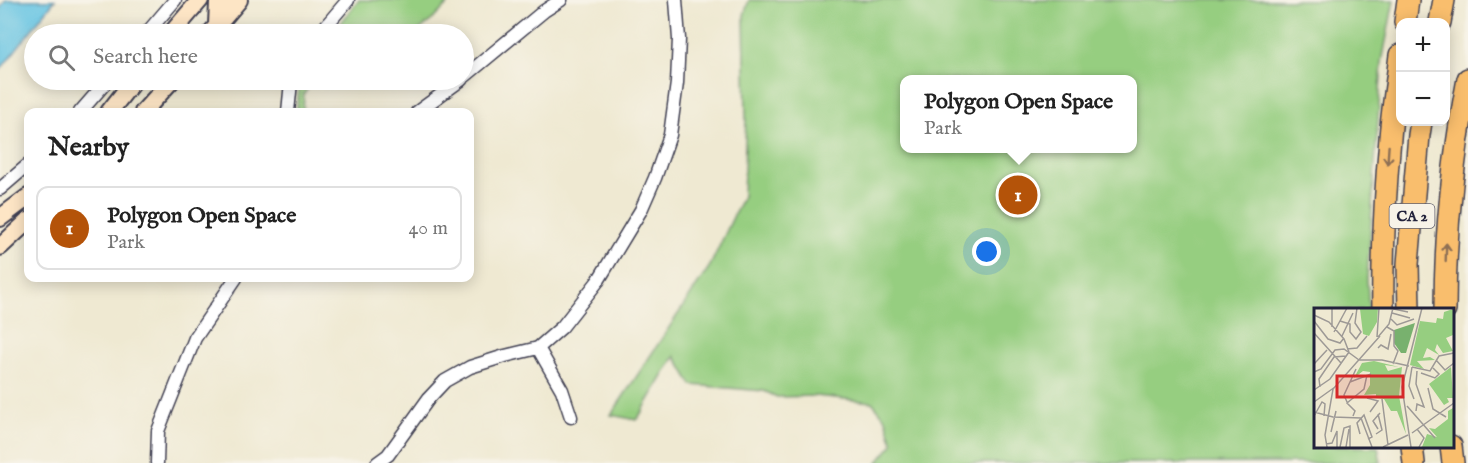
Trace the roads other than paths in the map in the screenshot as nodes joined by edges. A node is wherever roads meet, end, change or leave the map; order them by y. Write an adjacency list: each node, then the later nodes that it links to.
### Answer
1 (175, 0): 12 (street)
2 (200, 0): 13 (main road)
3 (220, 0): 14 (main road)
4 (239, 0): 15 (main road)
5 (348, 0): 16 (street)
6 (561, 0): 17 (street)
7 (676, 0): 45 (street)
8 (1408, 0): 10 (highway)
9 (1444, 0): 11 (highway)
10 (1406, 18)
11 (1441, 18)
12 (155, 24)
13 (180, 24)
14 (215, 24)
15 (219, 24)
16 (328, 24)
17 (474, 68)
18 (1399, 72): 42 (highway, one-way to 42)
19 (1468, 79): 44 (highway, CA 2, one-way to 19)
20 (99, 90): 25 (street)
21 (126, 90): 26 (main road)
22 (163, 90): 27 (main road)
23 (290, 90): 28 (street)
24 (446, 90): 29 (street)
25 (84, 108)
26 (111, 108)
27 (147, 108)
28 (288, 108)
29 (422, 108)
30 (1420, 126): 43 (highway, CA 2)
31 (24, 168): 32 (street)
32 (0, 189)
33 (24, 189): 35 (main road)
34 (24, 199): 36 (main road)
35 (0, 207)
36 (0, 218)
37 (24, 219): 39 (main road)
38 (24, 225): 40 (main road)
39 (0, 236)
40 (0, 247)
41 (234, 282): 48 (street)
42 (1383, 308)
43 (1409, 308)
44 (1445, 308)
45 (538, 348): 46 (street); 49 (street)
46 (571, 417)
47 (1451, 448): 50 (highway)
48 (157, 463)
49 (377, 463)
50 (1453, 463)

